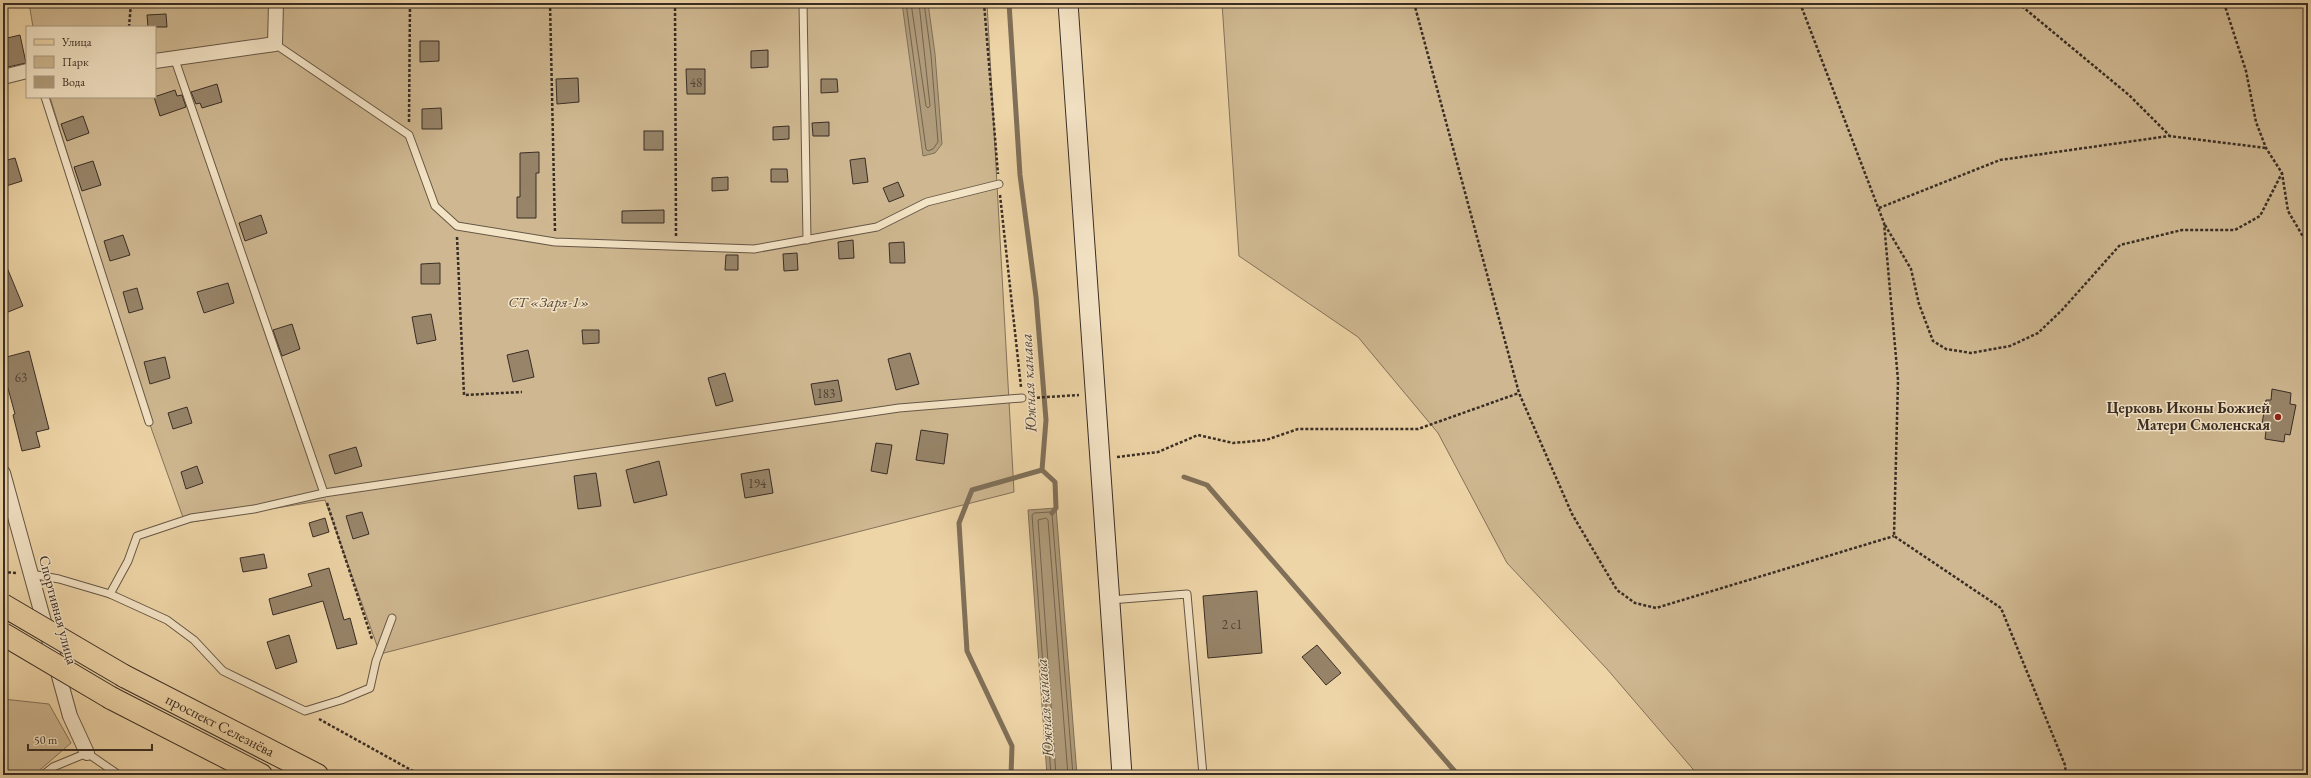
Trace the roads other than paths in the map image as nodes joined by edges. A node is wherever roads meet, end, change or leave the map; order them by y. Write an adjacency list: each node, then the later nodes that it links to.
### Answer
1 (276, 3): 4 (street)
2 (803, 3): 11 (lane)
3 (1068, 3): 18 (main road)
4 (275, 44): 5 (street); 11 (lane)
5 (175, 60): 6 (street); 15 (lane)
6 (156, 61)
7 (26, 71): 8 (street)
8 (3, 77)
9 (45, 98): 13 (lane)
10 (999, 184): 11 (lane)
11 (807, 240)
12 (1022, 398): 15 (lane)
13 (149, 422)
14 (3, 473): 16 (street, Спортивная улица)
15 (324, 494): 17 (lane)
16 (31, 574): 17 (lane); 22 (street, Спортивная улица)
17 (110, 594): 20 (lane)
18 (1109, 600): 27 (main road); 28 (lane)
19 (3, 605): 26 (main road, проспект Селезнёва, bridge)
20 (392, 618)
21 (3, 634): 25 (main road, проспект Селезнёва, bridge)
22 (88, 753): 23 (lane); 24 (lane)
23 (43, 775)
24 (119, 775)
25 (261, 775)
26 (317, 775)
27 (1122, 775)
28 (1204, 775)

